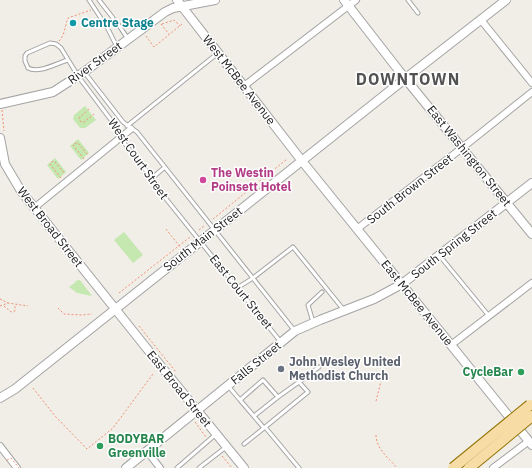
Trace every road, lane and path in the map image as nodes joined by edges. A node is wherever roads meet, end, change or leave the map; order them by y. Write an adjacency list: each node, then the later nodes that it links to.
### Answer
1 (88, 0): 9 (lane)
2 (99, 0): 11 (lane)
3 (215, 0): 7 (street, River Street)
4 (356, 0): 8 (street)
5 (408, 0): 10 (lane)
6 (506, 0): 12 (street, South Main Street)
7 (179, 3): 18 (street, River Street); 21 (street, West McBee Avenue)
8 (347, 3): 24 (street, East Washington Street); 26 (street)
9 (95, 9): 19 (path); 20 (lane)
10 (418, 13)
11 (113, 18)
12 (481, 20): 24 (street, South Main Street); 25 (street)
13 (118, 24): 18 (lane)
14 (182, 24): 15 (path)
15 (180, 26): 17 (path); 17 (path)
16 (148, 33): 17 (path)
17 (170, 34)
18 (128, 39): 20 (street, River Street)
19 (56, 44): 22 (lane); 22 (lane)
20 (117, 47): 23 (street, River Street)
21 (218, 53): 26 (street, West McBee Avenue); 31 (lane)
22 (68, 60): 23 (lane)
23 (81, 74): 28 (street, River Street); 31 (lane, West Court Street); 33 (lane, West Court Street)
24 (406, 78): 34 (street, East Washington Street); 39 (street, South Main Street)
25 (532, 83)
26 (244, 86): 39 (street, West McBee Avenue)
27 (532, 92): 34 (street, South Brown Street)
28 (0, 104): 32 (path)
29 (90, 109): 30 (path)
30 (94, 114)
31 (129, 127): 33 (street); 40 (lane, West Court Street)
32 (2, 136): 35 (street, West Broad Street)
33 (121, 137): 43 (lane, West Court Street); 46 (street)
34 (462, 148): 45 (street, East Washington Street); 48 (street, South Brown Street)
35 (1, 151): 46 (street, West Broad Street)
36 (88, 156): 37 (path)
37 (84, 159)
38 (287, 159): 47 (path)
39 (302, 161): 48 (street, East McBee Avenue); 50 (street, South Main Street)
40 (165, 167): 43 (lane); 47 (lane, West Court Street)
41 (65, 175): 42 (path)
42 (61, 178)
43 (152, 178): 54 (lane, West Court Street)
44 (532, 183): 45 (street, South Spring Street)
45 (506, 203): 52 (street, East Washington Street); 57 (street, South Spring Street)
46 (34, 208): 71 (street, West Broad Street)
47 (209, 222): 50 (lane, West Court Street); 51 (path)
48 (357, 229): 60 (street, East McBee Avenue)
49 (166, 230): 55 (path)
50 (215, 230): 54 (street, South Main Street); 58 (lane, East Court Street)
51 (196, 232)
52 (532, 234)
53 (190, 236): 55 (path)
54 (200, 242): 56 (street, South Main Street); 61 (lane, East Court Street)
55 (179, 246): 56 (path); 63 (path)
56 (185, 254): 71 (street, South Main Street)
57 (439, 255): 60 (street, South Spring Street); 74 (lane)
58 (253, 278): 61 (lane); 72 (lane); 77 (lane, East Court Street)
59 (532, 283): 74 (street)
60 (402, 284): 72 (street, Falls Street); 79 (street, East McBee Avenue)
61 (237, 288): 78 (lane, East Court Street)
62 (322, 292): 75 (lane)
63 (119, 294)
64 (0, 299): 65 (path)
65 (8, 304): 66 (path); 67 (path)
66 (3, 305): 67 (path); 68 (path)
67 (15, 305): 69 (path)
68 (0, 306)
69 (28, 306)
70 (58, 308): 73 (path)
71 (115, 309): 88 (street, South Main Street); 92 (street, East Broad Street)
72 (344, 311): 75 (street, Falls Street)
73 (92, 314)
74 (489, 316): 79 (street)
75 (313, 322): 77 (street, Falls Street)
76 (136, 324): 81 (path)
77 (295, 331): 78 (street, Falls Street)
78 (281, 342): 85 (street, Falls Street)
79 (451, 345): 98 (street, East McBee Avenue)
80 (319, 367): 84 (lane)
81 (177, 373)
82 (153, 374): 86 (path)
83 (383, 374): 90 (path)
84 (299, 382): 87 (lane); 95 (lane)
85 (228, 386): 89 (lane); 92 (street, Falls Street)
86 (33, 388)
87 (278, 397): 89 (lane); 93 (lane)
88 (0, 398)
89 (240, 400): 93 (lane)
90 (376, 401)
91 (530, 405): 112 (main road, bridge)
92 (197, 410): 96 (street, East Broad Street); 102 (street, Falls Street)
93 (254, 416): 95 (lane)
94 (532, 416): 113 (main road, bridge)
95 (264, 428): 99 (lane); 110 (lane)
96 (216, 433): 101 (street, East Broad Street); 107 (lane)
97 (376, 435): 111 (path)
98 (530, 443): 114 (street)
99 (244, 444)
100 (0, 446): 104 (street)
101 (226, 447): 108 (lane); 109 (street, East Broad Street)
102 (147, 451): 105 (street, Falls Street); 106 (street)
103 (7, 460): 104 (path, bridge)
104 (18, 468)
105 (126, 468)
106 (160, 468)
107 (177, 468)
108 (199, 468)
109 (244, 468)
110 (299, 468)
111 (397, 468)
112 (453, 468)
113 (469, 468)
114 (493, 468)

